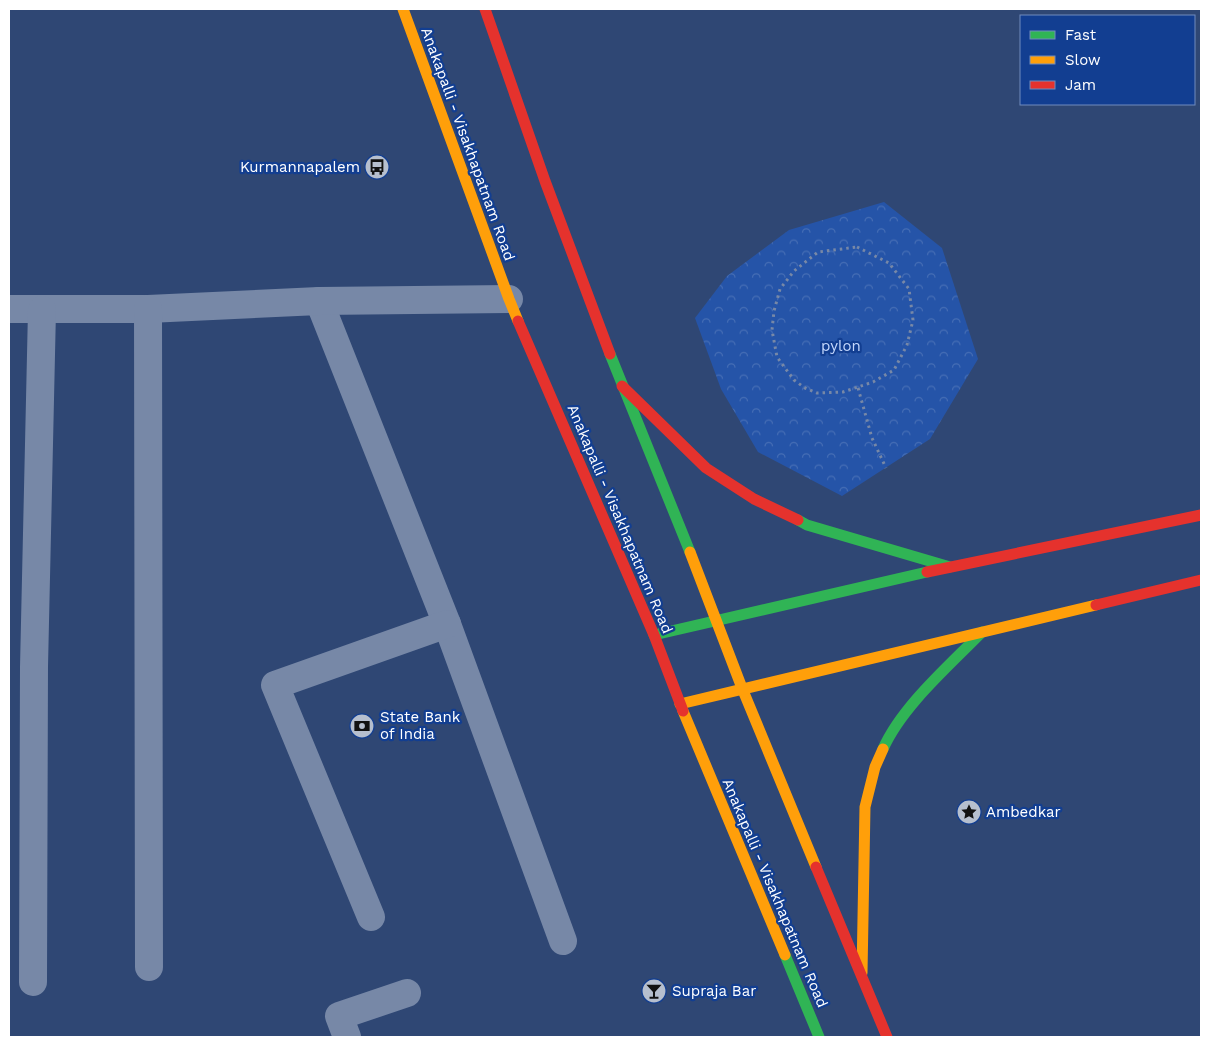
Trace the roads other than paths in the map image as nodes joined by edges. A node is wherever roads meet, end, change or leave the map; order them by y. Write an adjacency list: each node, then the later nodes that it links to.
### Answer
1 (403, 9): 3 (main road, Anakapalli - Visakhapatnam Road)
2 (486, 9): 8 (main road)
3 (509, 299): 4 (street); 15 (main road, Anakapalli - Visakhapatnam Road)
4 (319, 301): 6 (street); 13 (street)
5 (9, 309): 7 (street)
6 (148, 309): 7 (street); 20 (street)
7 (42, 310): 22 (street)
8 (622, 386): 10 (main road); 12 (main road)
9 (1201, 514): 10 (main road)
10 (950, 567): 12 (main road)
11 (1201, 580): 14 (main road)
12 (717, 620): 15 (main road); 16 (main road)
13 (447, 624): 18 (street); 19 (street)
14 (982, 632): 16 (main road); 21 (main road)
15 (654, 635): 17 (main road, Anakapalli - Visakhapatnam Road)
16 (742, 688): 17 (main road); 21 (main road)
17 (680, 704): 25 (main road, Anakapalli - Visakhapatnam Road)
18 (371, 917)
19 (562, 941)
20 (149, 967)
21 (862, 973): 26 (main road)
22 (33, 982)
23 (407, 993): 24 (street)
24 (347, 1037)
25 (819, 1037)
26 (887, 1037)

